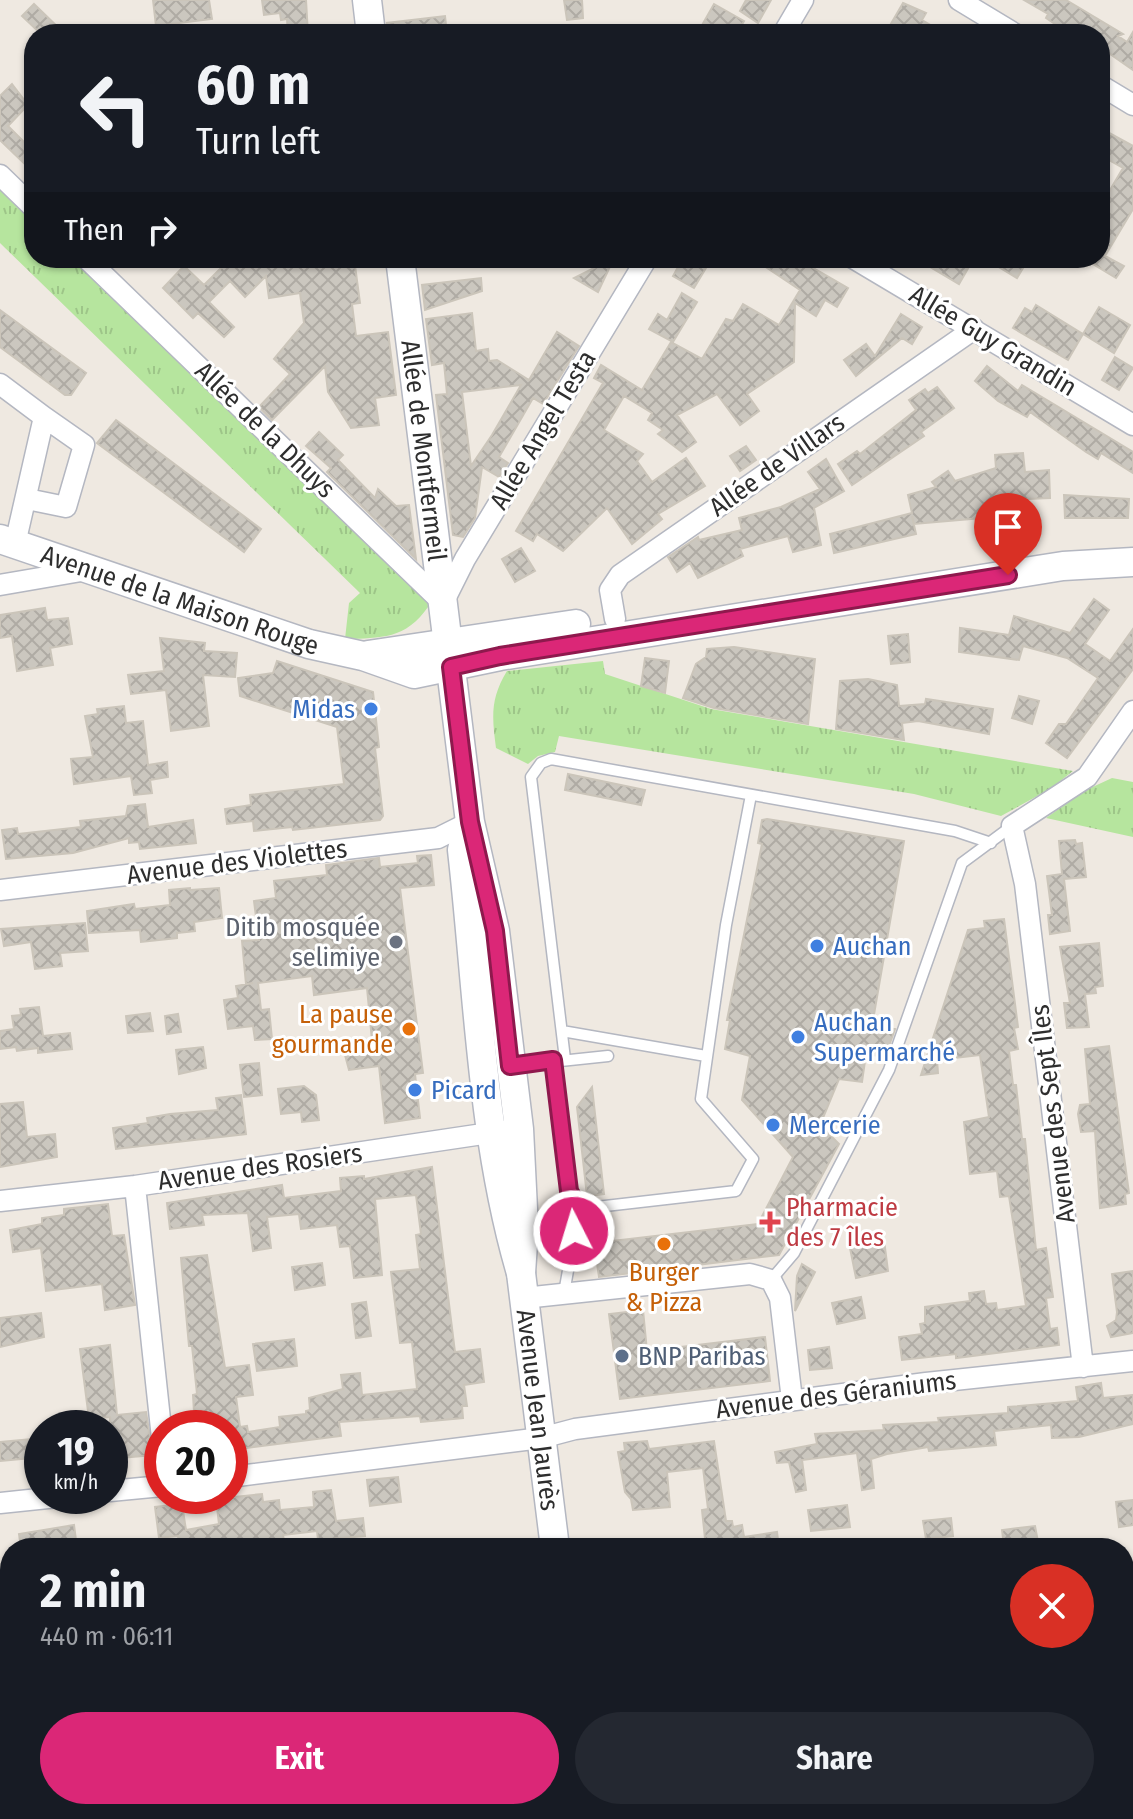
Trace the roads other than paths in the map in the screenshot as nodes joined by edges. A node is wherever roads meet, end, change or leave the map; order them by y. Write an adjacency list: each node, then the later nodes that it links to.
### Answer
1 (367, 0): 4 (main road)
2 (803, 0): 5 (street)
3 (959, 0): 6 (street)
4 (370, 24)
5 (789, 24)
6 (999, 24)
7 (1110, 91): 8 (street)
8 (1133, 105)
9 (0, 175): 10 (street)
10 (24, 198)
11 (96, 268): 25 (street, Allée de la Dhuys)
12 (401, 268): 25 (main road, Allée de Montfermeil)
13 (641, 268): 25 (street, Allée Angel Testa)
14 (870, 268): 15 (street, Allée Guy Grandin)
15 (974, 329): 18 (street, Allée Guy Grandin); 26 (street, Allée de Villars)
16 (0, 384): 17 (street)
17 (44, 417): 19 (street); 19 (street)
18 (1133, 425)
19 (27, 499): 20 (street)
20 (7, 541): 23 (main road, Avenue de la Maison Rouge)
21 (1133, 546): 26 (main road)
22 (1133, 562): 27 (main road)
23 (91, 569): 24 (street); 27 (main road, Avenue de la Maison Rouge)
24 (0, 585)
25 (443, 603): 27 (main road, Allée de Montfermeil)
26 (615, 619): 27 (main road)
27 (450, 655): 30 (main road, Avenue Jean Jaurès)
28 (1133, 711): 31 (street)
29 (751, 795): 32 (lane); 35 (lane); 38 (lane)
30 (470, 822): 33 (street, Avenue des Violettes); 34 (main road, Avenue Jean Jaurès); 40 (main road, Avenue Jean Jaurès)
31 (1012, 826): 32 (lane); 49 (street, Avenue des Sept Îles)
32 (991, 843): 45 (lane)
33 (0, 890)
34 (475, 977): 36 (lane); 41 (main road, Avenue Jean Jaurès)
35 (562, 1031): 38 (lane); 39 (lane)
36 (493, 1033)
37 (608, 1056): 39 (lane)
38 (706, 1056): 44 (lane)
39 (559, 1060): 40 (lane); 44 (lane)
40 (503, 1064): 41 (main road, Avenue Jean Jaurès)
41 (506, 1131): 42 (street, Avenue des Rosiers); 46 (main road, Avenue Jean Jaurès)
42 (135, 1186): 43 (street, Avenue des Rosiers); 51 (street)
43 (0, 1201)
44 (579, 1209): 47 (lane)
45 (771, 1280): 47 (street); 50 (street)
46 (523, 1285): 47 (street); 52 (main road, Avenue Jean Jaurès)
47 (564, 1293)
48 (1133, 1361): 49 (street, Avenue des Géraniums)
49 (1083, 1367): 50 (street, Avenue des Géraniums)
50 (792, 1400): 52 (street, Avenue des Géraniums)
51 (159, 1410)
52 (541, 1438): 53 (street, Avenue des Géraniums); 56 (main road, Avenue Jean Jaurès)
53 (248, 1475)
54 (24, 1500): 55 (street)
55 (0, 1503)
56 (554, 1538)

